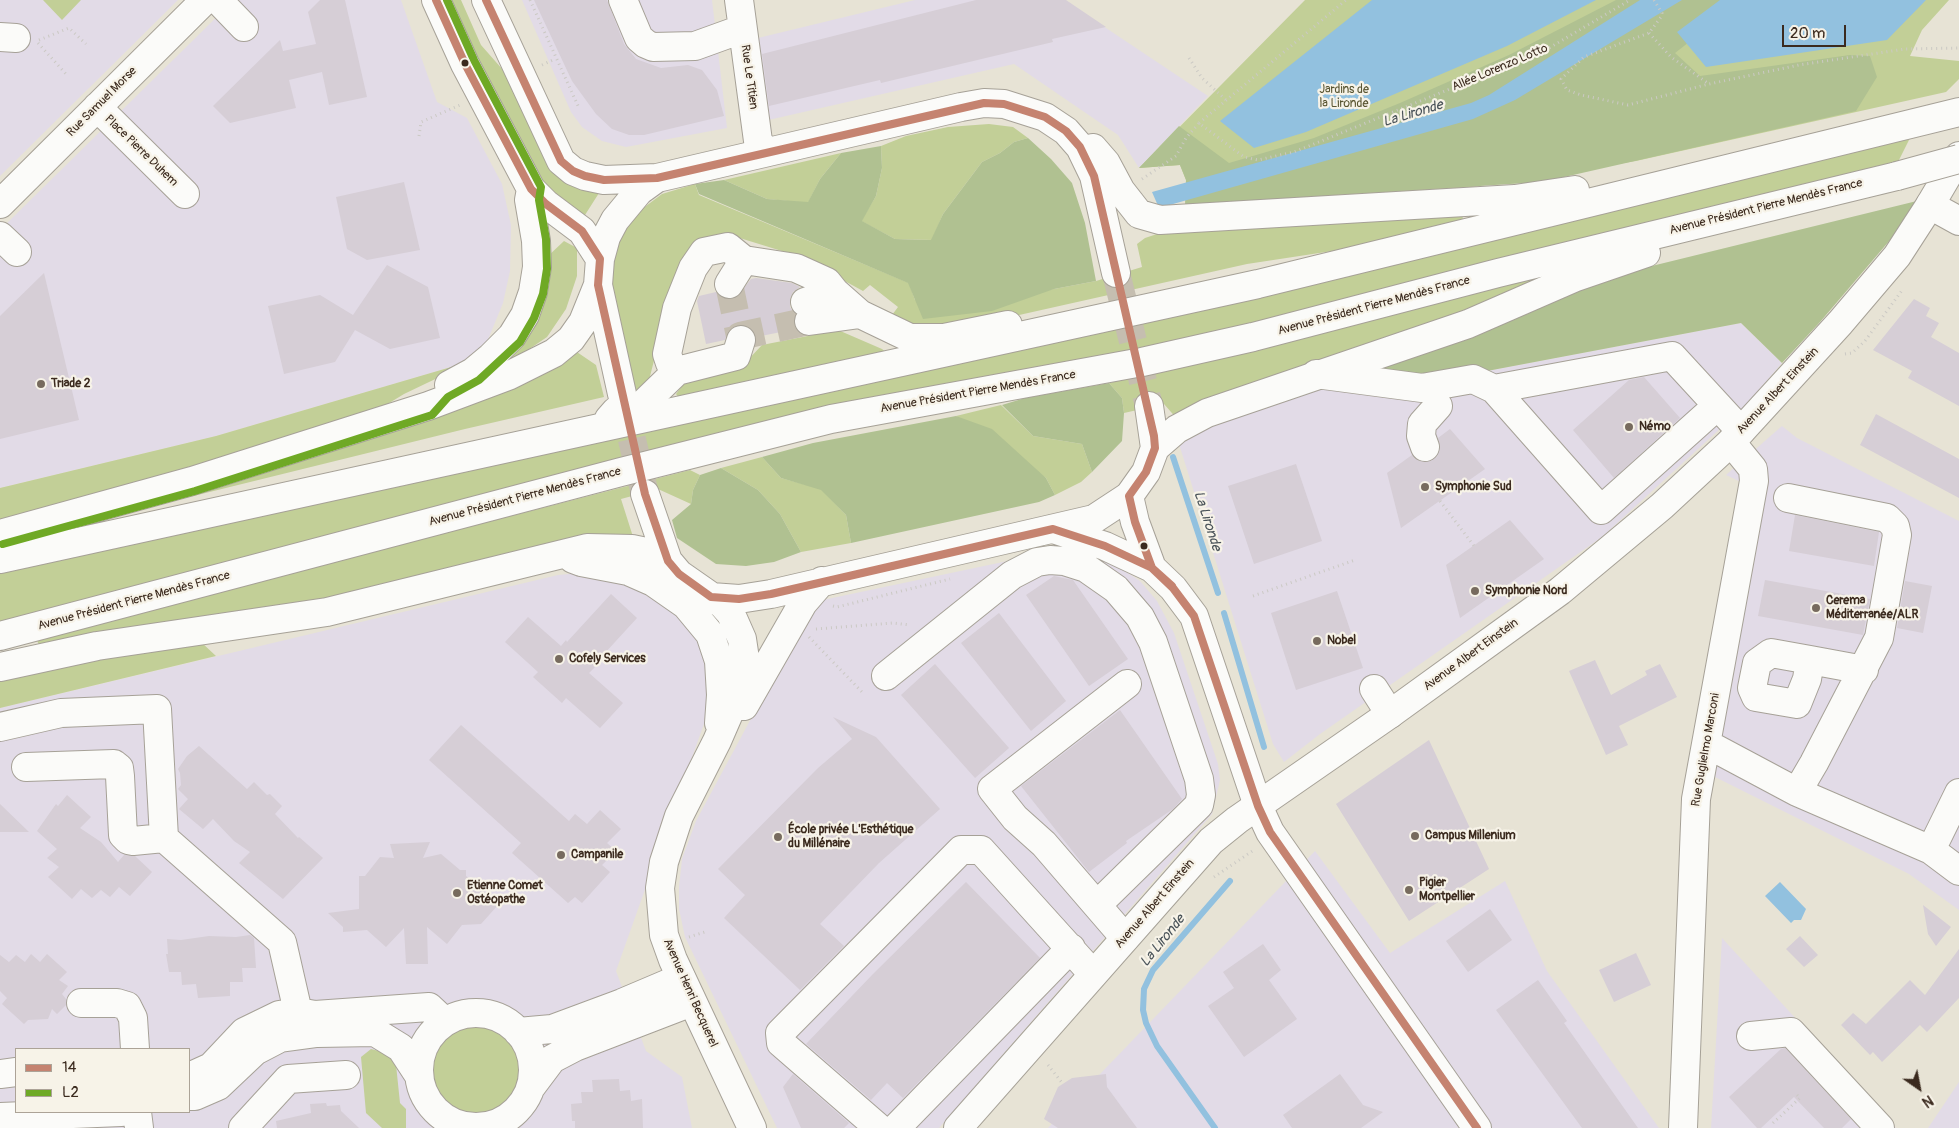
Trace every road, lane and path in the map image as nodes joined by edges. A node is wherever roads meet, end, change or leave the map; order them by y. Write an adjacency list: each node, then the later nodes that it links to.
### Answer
1 (205, 0): 23 (main road, Rue Samuel Morse)
2 (218, 0): 11 (main road)
3 (436, 0): 33 (main road)
4 (486, 0): 31 (main road)
5 (530, 0): 17 (path)
6 (738, 0): 12 (main road, Rue Le Titien)
7 (1346, 0): 21 (path)
8 (1630, 0): 26 (path, Allée Lorenzo Lotto)
9 (1654, 0): 13 (path)
10 (630, 1): 12 (main road)
11 (244, 27)
12 (742, 29): 29 (main road, Rue Le Titien)
13 (1649, 33): 20 (path); 20 (path)
14 (86, 44): 19 (path)
15 (1959, 48): 20 (path)
16 (1189, 58): 21 (path)
17 (556, 59): 18 (path); 24 (path)
18 (551, 61)
19 (66, 74)
20 (1709, 84)
21 (1226, 100): 26 (path)
22 (469, 101): 28 (path)
23 (97, 107): 34 (main road, Place Pierre Duhem); 36 (main road, Rue Samuel Morse)
24 (579, 108)
25 (1959, 112): 35 (main road)
26 (1199, 123): 32 (path)
27 (1066, 132): 29 (main road); 35 (main road); 42 (main road)
28 (419, 136)
29 (766, 152): 31 (main road)
30 (1959, 158): 37 (main road, Avenue Albert Einstein); 39 (main road, Avenue Président Pierre Mendès France, bridge)
31 (657, 178): 41 (main road)
32 (1137, 182)
33 (531, 189): 41 (main road); 52 (main road)
34 (185, 194)
35 (1605, 198): 44 (main road)
36 (0, 204)
37 (1930, 206): 38 (main road); 57 (main road, Avenue Albert Einstein)
38 (1959, 221)
39 (1678, 229): 49 (main road); 78 (main road, Avenue Président Pierre Mendès France)
40 (744, 260): 43 (main road); 45 (main road); 48 (main road)
41 (599, 272): 51 (main road); 52 (main road)
42 (1116, 273)
43 (729, 284)
44 (1258, 284): 46 (main road); 56 (main road)
45 (835, 292): 46 (main road); 46 (main road)
46 (860, 314)
47 (741, 340): 48 (main road)
48 (677, 371): 56 (main road)
49 (1316, 374): 50 (main road); 59 (main road)
50 (1494, 389): 55 (main road, Rue Guglielmo Marconi); 55 (main road)
51 (622, 394)
52 (428, 406): 65 (main road)
53 (1148, 406): 59 (main road)
54 (1438, 406): 58 (main road)
55 (1717, 406): 57 (main road, Rue Guglielmo Marconi)
56 (602, 426): 68 (main road)
57 (1736, 437): 87 (main road, Avenue Albert Einstein); 90 (main road, Rue Guglielmo Marconi)
58 (1425, 447)
59 (1155, 448): 61 (main road)
60 (645, 494): 70 (main road)
61 (1129, 496): 64 (main road); 71 (main road)
62 (1788, 498): 82 (main road)
63 (1440, 501): 66 (path)
64 (1054, 529): 71 (main road); 73 (main road)
65 (0, 534)
66 (1474, 546)
67 (563, 554): 70 (main road); 81 (main road); 89 (main road)
68 (0, 559)
69 (1355, 560): 75 (path)
70 (668, 561): 74 (main road, Avenue Henri Becquerel)
71 (1152, 568): 95 (main road)
72 (954, 575): 73 (path)
73 (824, 592): 74 (main road); 89 (main road, Avenue Henri Becquerel)
74 (711, 596): 89 (main road, Avenue Henri Becquerel)
75 (1253, 596)
76 (811, 629): 79 (path)
77 (805, 633): 86 (path)
78 (0, 636)
79 (930, 641): 83 (main road); 100 (main road)
80 (1810, 660): 82 (main road)
81 (0, 667)
82 (1864, 670): 92 (main road)
83 (886, 676)
84 (1128, 684): 97 (main road)
85 (1374, 689): 87 (main road)
86 (862, 692)
87 (1390, 714): 95 (main road, Avenue Albert Einstein)
88 (0, 727): 96 (main road)
89 (717, 741): 104 (main road, Avenue Henri Becquerel)
90 (1707, 744): 92 (main road); 135 (main road, Rue Guglielmo Marconi)
91 (26, 767): 96 (main road)
92 (1797, 792): 98 (main road)
93 (1012, 793): 97 (main road)
94 (1959, 793): 98 (main road)
95 (1258, 806): 101 (main road, Avenue Albert Einstein); 134 (main road)
96 (164, 838): 107 (main road)
97 (1044, 844): 100 (main road)
98 (1931, 850): 99 (main road)
99 (1959, 871)
100 (1096, 905): 101 (main road)
101 (1125, 938): 103 (main road, Avenue Albert Einstein)
102 (1071, 948): 103 (main road); 131 (main road); 132 (main road)
103 (1093, 974): 133 (main road, Avenue Albert Einstein)
104 (681, 978): 105 (main road, Avenue Henri Becquerel); 109 (main road)
105 (692, 1002): 119 (main road); 130 (main road, Avenue Henri Becquerel)
106 (81, 1003): 111 (main road)
107 (310, 1020): 108 (main road); 115 (main road); 117 (main road); 121 (main road)
108 (445, 1022): 109 (main road); 115 (main road)
109 (518, 1032): 119 (main road)
110 (1751, 1036): 136 (main road)
111 (135, 1048)
112 (1048, 1065): 118 (path)
113 (15, 1072): 114 (main road)
114 (0, 1074)
115 (418, 1074): 127 (main road)
116 (346, 1075): 129 (main road)
117 (190, 1077)
118 (1063, 1084)
119 (531, 1088): 125 (main road)
120 (1797, 1094): 126 (path)
121 (190, 1096)
122 (97, 1113): 124 (main road)
123 (137, 1113): 128 (main road)
124 (0, 1117)
125 (507, 1123): 127 (main road)
126 (1773, 1123)
127 (449, 1124)
128 (139, 1128)
129 (243, 1128)
130 (752, 1128)
131 (879, 1128)
132 (896, 1128)
133 (958, 1128)
134 (1477, 1128)
135 (1683, 1128)
136 (1880, 1128)

